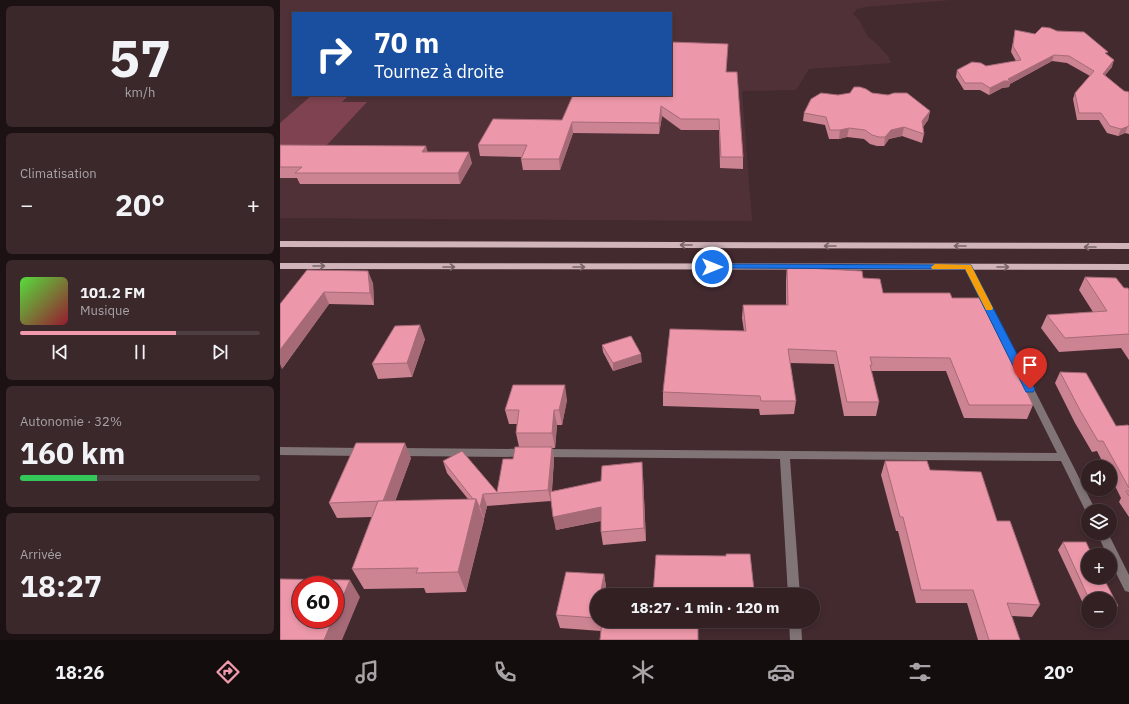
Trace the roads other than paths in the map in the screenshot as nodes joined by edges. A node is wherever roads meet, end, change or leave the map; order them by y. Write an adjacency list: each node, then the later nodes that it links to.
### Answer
1 (280, 244): 2 (main road, one-way to 1)
2 (1129, 246)
3 (280, 266): 4 (main road, one-way to 4)
4 (968, 267): 5 (main road, one-way to 5); 10 (street)
5 (1129, 267)
6 (280, 451): 7 (street)
7 (375, 452)
8 (390, 452): 9 (street)
9 (785, 455): 10 (street); 14 (street)
10 (1064, 458): 11 (street)
11 (1087, 504)
12 (1106, 540): 13 (street)
13 (1129, 587)
14 (794, 588)
15 (795, 628): 16 (street)
16 (796, 640)

